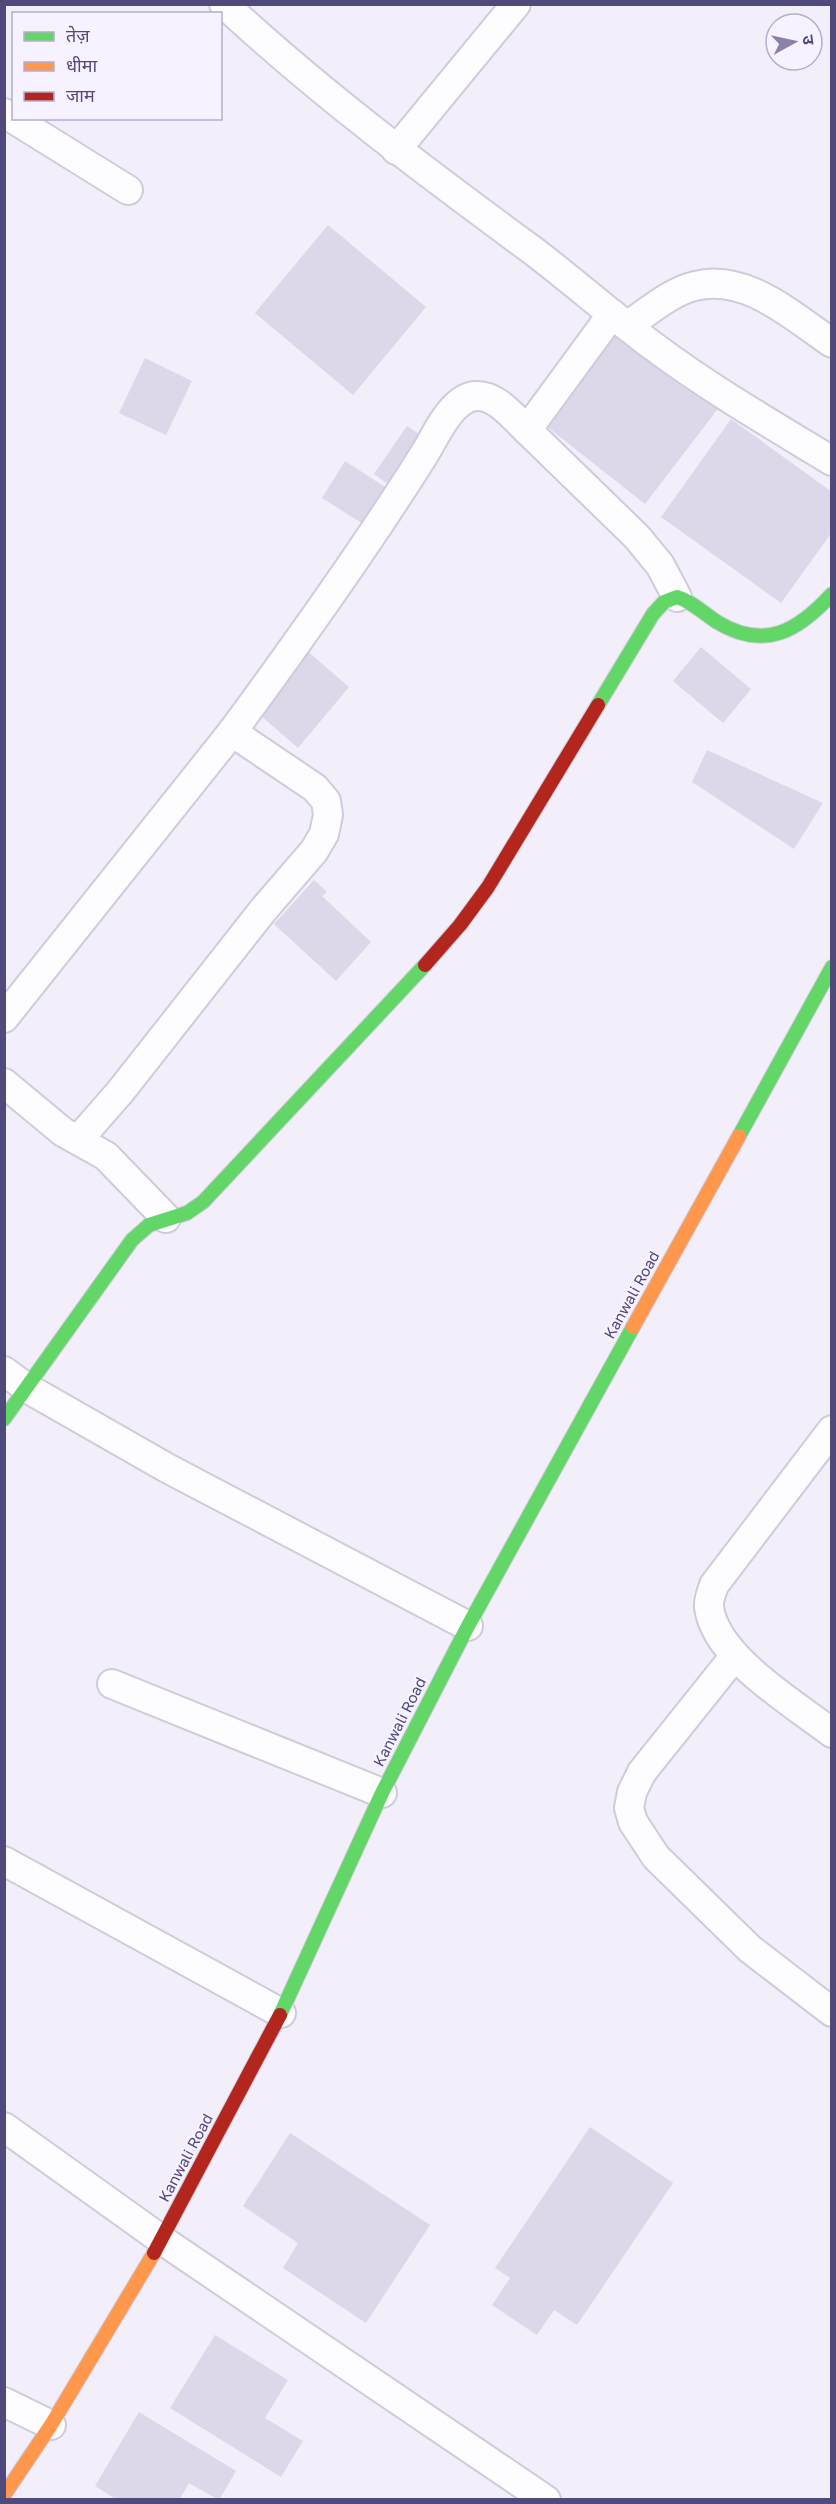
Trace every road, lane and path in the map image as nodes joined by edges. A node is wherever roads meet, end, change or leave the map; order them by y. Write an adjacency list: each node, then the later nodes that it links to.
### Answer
1 (224, 4): 4 (street)
2 (516, 4): 4 (street)
3 (15, 120): 5 (street)
4 (396, 150): 6 (street)
5 (128, 190)
6 (620, 320): 7 (street); 8 (street); 9 (street)
7 (831, 343)
8 (527, 430): 11 (street); 12 (street)
9 (831, 461)
10 (831, 594): 11 (street)
11 (677, 597): 17 (street)
12 (232, 732): 14 (street); 16 (street)
13 (831, 967): 22 (street, Kanwali Road)
14 (4, 1018)
15 (4, 1083): 16 (street)
16 (78, 1140): 17 (street)
17 (166, 1218): 19 (street)
18 (4, 1371): 19 (street)
19 (27, 1388): 20 (street); 22 (street)
20 (4, 1419)
21 (831, 1430): 23 (street)
22 (468, 1626): 26 (street, Kanwali Road)
23 (734, 1657): 25 (street); 28 (street)
24 (112, 1684): 26 (street)
25 (831, 1733)
26 (382, 1793): 29 (street, Kanwali Road)
27 (4, 1861): 29 (street)
28 (831, 2012)
29 (281, 2013): 31 (street, Kanwali Road)
30 (4, 2127): 31 (street)
31 (162, 2240): 33 (street, Kanwali Road); 35 (street)
32 (4, 2402): 33 (street)
33 (51, 2425): 34 (street, Kanwali Road)
34 (4, 2495)
35 (546, 2499)

